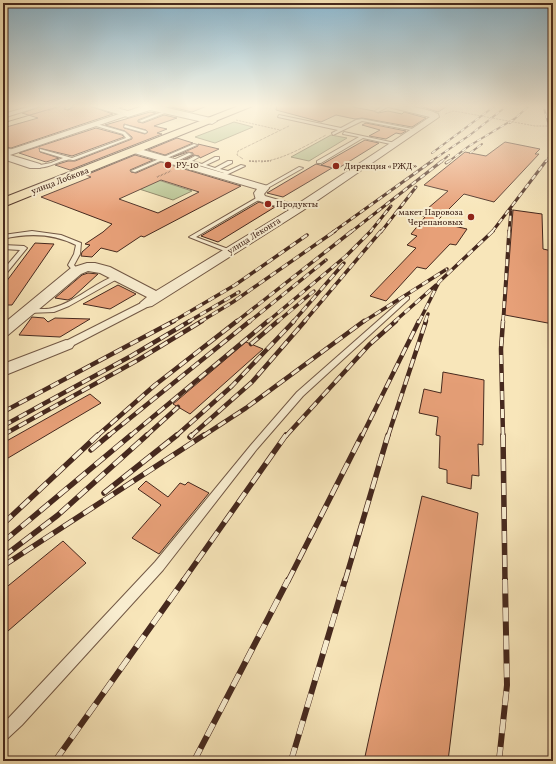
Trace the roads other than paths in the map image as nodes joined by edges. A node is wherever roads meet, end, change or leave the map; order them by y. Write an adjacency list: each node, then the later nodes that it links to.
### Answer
1 (49, 141): 12 (street)
2 (122, 141): 16 (lane)
3 (161, 141): 11 (main road, улица Лобкова)
4 (356, 141): 21 (lane)
5 (379, 141): 7 (lane)
6 (400, 141): 7 (street, улица Леконта)
7 (395, 144): 30 (street, улица Леконта)
8 (195, 145): 17 (lane)
9 (3, 148): 12 (lane)
10 (41, 150): 16 (lane)
11 (137, 150): 17 (street); 29 (main road, улица Лобкова)
12 (15, 152): 14 (street)
13 (190, 154): 19 (lane)
14 (3, 156): 23 (street)
15 (197, 157): 22 (lane)
16 (67, 158): 23 (lane)
17 (162, 158): 19 (street); 26 (lane)
18 (217, 158): 22 (lane)
19 (173, 162): 27 (street)
20 (230, 162): 27 (lane)
21 (319, 162)
22 (202, 165): 27 (lane)
23 (37, 166)
24 (243, 166): 27 (lane)
25 (301, 168): 28 (lane)
26 (133, 171)
27 (222, 172): 28 (street)
28 (262, 193): 30 (street); 33 (lane)
29 (3, 203)
30 (298, 209): 33 (street, улица Леконта)
31 (3, 237): 34 (lane)
32 (3, 247): 35 (lane)
33 (230, 251): 38 (street, улица Леконта)
34 (76, 271): 36 (street); 39 (street)
35 (3, 274)
36 (117, 277): 38 (street); 39 (lane)
37 (407, 298): 43 (lane)
38 (152, 300): 41 (street, улица Леконта)
39 (27, 311): 40 (street)
40 (3, 332)
41 (66, 345): 42 (street)
42 (3, 370)
43 (3, 733)

